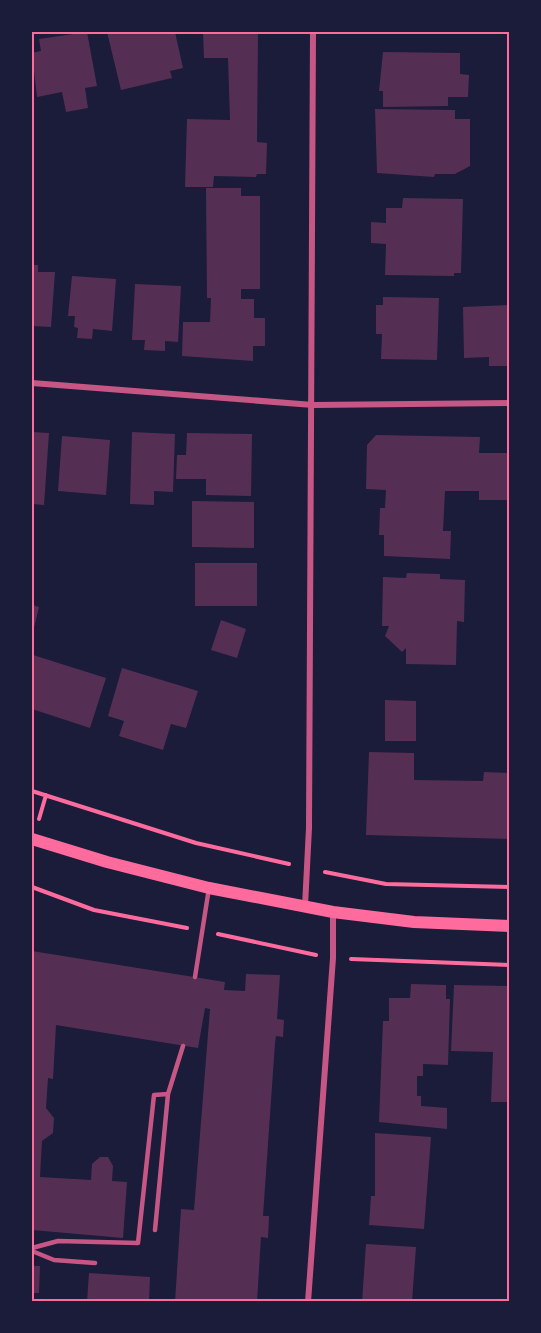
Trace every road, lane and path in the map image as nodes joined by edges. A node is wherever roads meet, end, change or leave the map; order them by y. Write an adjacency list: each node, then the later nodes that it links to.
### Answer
1 (314, 32): 4 (street)
2 (32, 383): 4 (street)
3 (510, 403): 4 (street)
4 (313, 405): 7 (street)
5 (32, 791): 7 (path)
6 (32, 839): 10 (main road)
7 (309, 868): 9 (path); 11 (street)
8 (32, 887): 14 (path)
9 (510, 887)
10 (209, 888): 11 (main road); 14 (lane)
11 (306, 906): 12 (main road)
12 (333, 912): 13 (main road); 15 (street)
13 (510, 926)
14 (203, 931): 15 (path); 17 (lane)
15 (333, 958): 16 (path); 23 (street)
16 (510, 965)
17 (195, 977)
18 (183, 1046): 19 (lane)
19 (168, 1094): 20 (lane); 21 (lane)
20 (155, 1230)
21 (32, 1250): 22 (lane)
22 (95, 1263)
23 (308, 1302)

